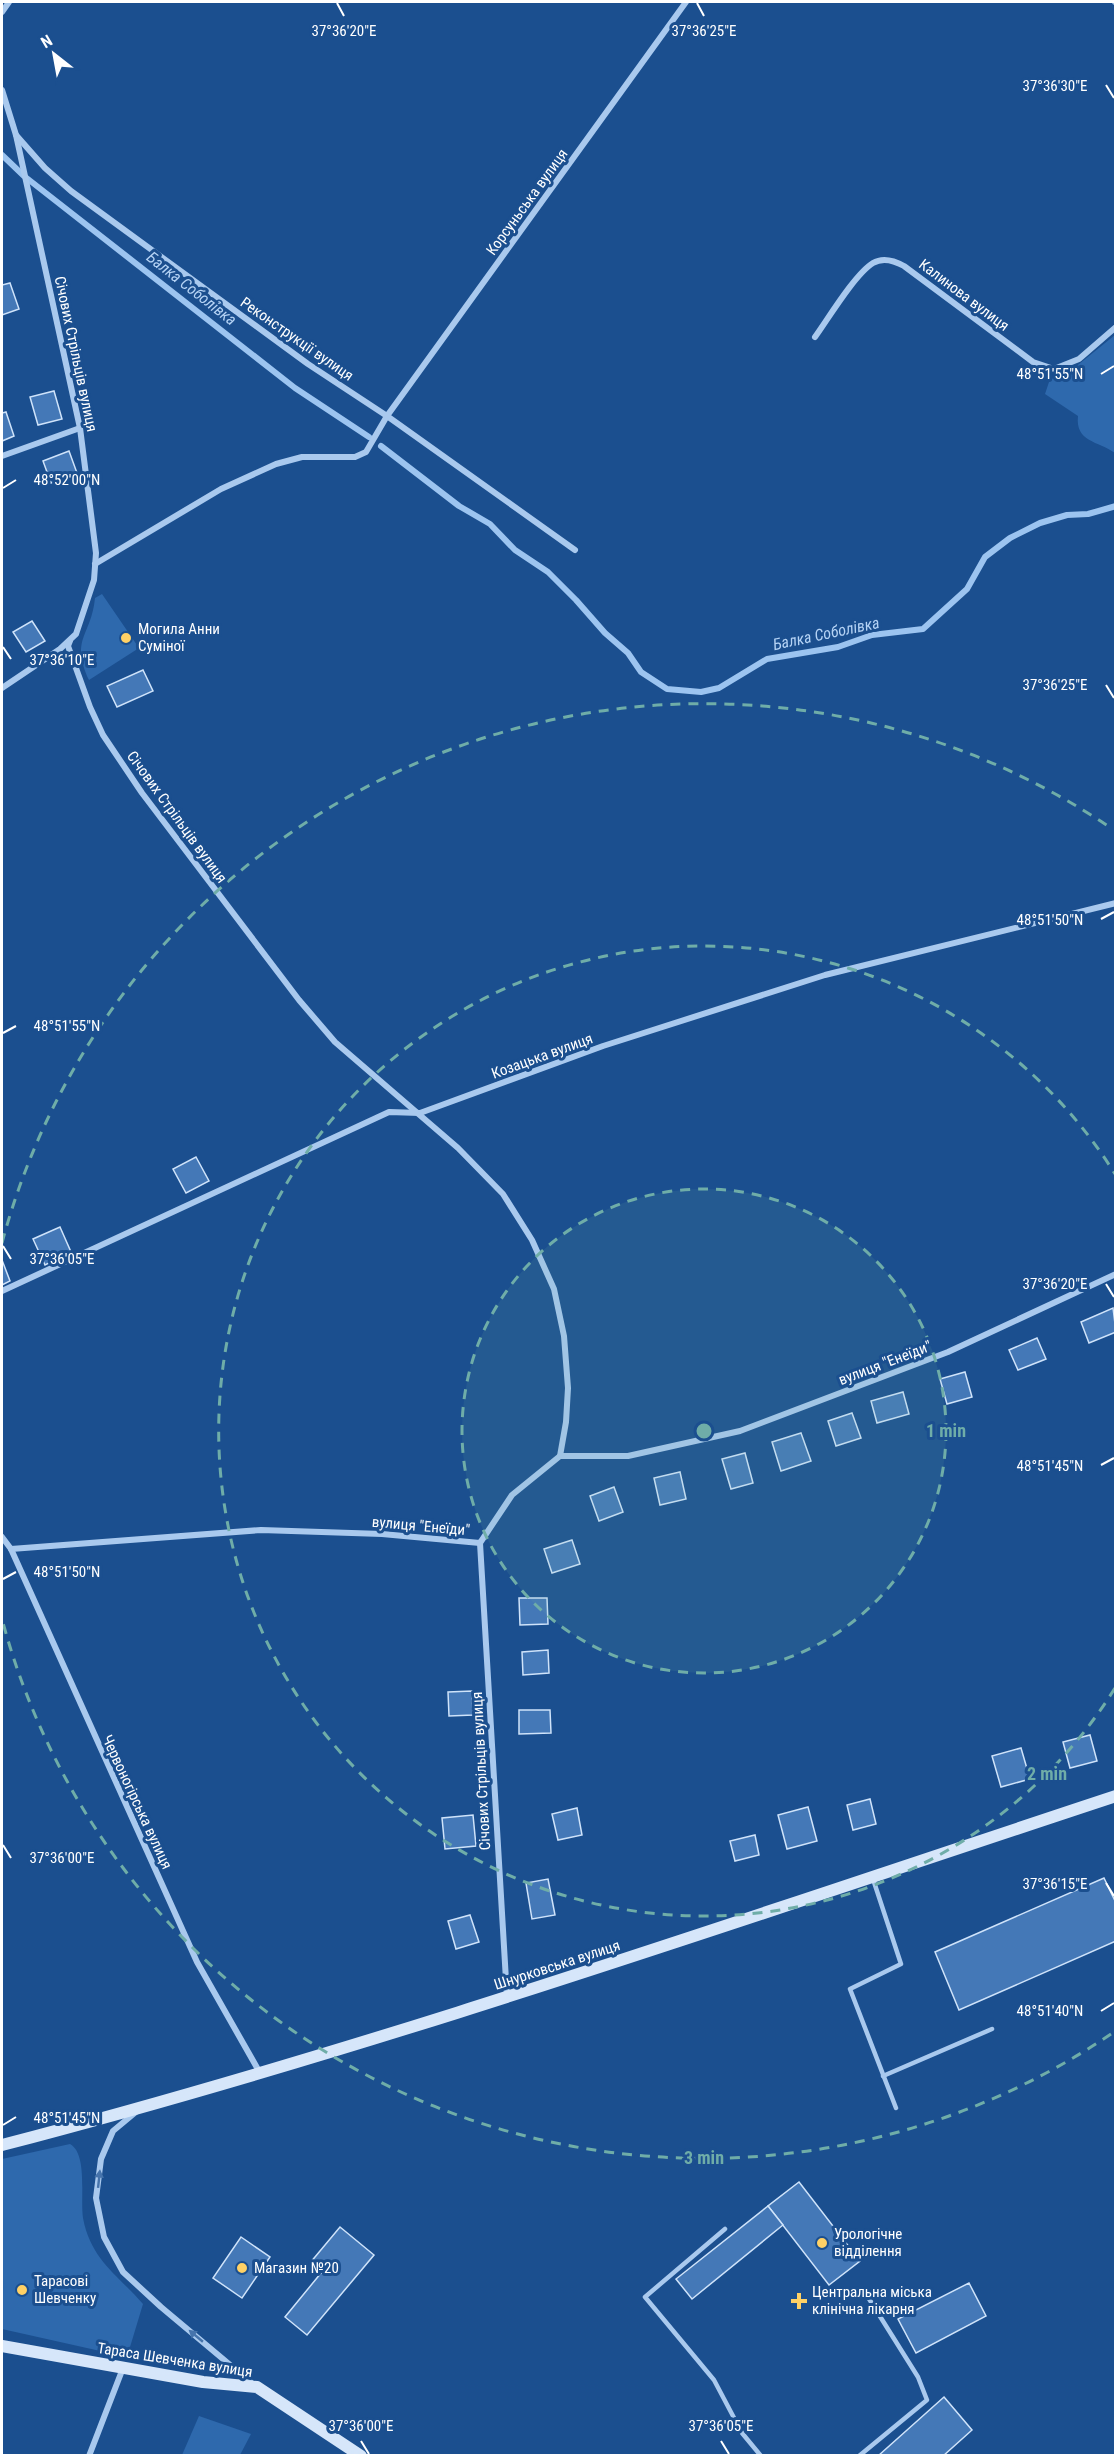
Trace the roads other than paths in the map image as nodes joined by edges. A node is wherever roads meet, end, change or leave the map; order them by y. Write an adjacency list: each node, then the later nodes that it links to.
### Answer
1 (9, 2): 3 (street)
2 (686, 2): 8 (street, Корсуньська вулиця)
3 (2, 12)
4 (2, 90): 5 (street, Січових Стрільців вулиця)
5 (16, 135): 8 (street, Реконструкції вулиця); 9 (street, Січових Стрільців вулиця)
6 (1116, 327): 7 (street, Калинова вулиця)
7 (815, 337)
8 (387, 416): 11 (street, Реконструкції вулиця); 12 (street, Корсуньська вулиця)
9 (80, 428): 10 (street); 12 (street, Січових Стрільців вулиця)
10 (2, 456)
11 (575, 550)
12 (95, 564): 13 (street, Січових Стрільців вулиця)
13 (70, 641): 14 (street); 16 (street, Січових Стрільців вулиця)
14 (2, 688)
15 (1116, 903): 16 (street, Козацька вулиця)
16 (420, 1113): 18 (street, Козацька вулиця); 19 (street, Січових Стрільців вулиця)
17 (1116, 1274): 19 (street, вулиця "Енеїди")
18 (2, 1291)
19 (560, 1456): 21 (street, вулиця "Енеїди")
20 (2, 1537): 22 (street, Червоногірська вулиця)
21 (480, 1543): 22 (street, вулиця "Енеїди"); 25 (street, Січових Стрільців вулиця)
22 (11, 1549): 27 (street, Червоногірська вулиця)
23 (1116, 1796): 24 (street, Шнурковська вулиця)
24 (872, 1876): 25 (street, Шнурковська вулиця); 28 (lane)
25 (507, 1998): 27 (street, Шнурковська вулиця)
26 (992, 2029): 28 (lane)
27 (261, 2074): 30 (street, Шнурковська вулиця)
28 (884, 2076): 29 (lane)
29 (896, 2108)
30 (140, 2109): 31 (street, Шнурковська вулиця); 36 (street, one-way to 30)
31 (2, 2145)
32 (725, 2229): 39 (lane)
33 (866, 2294): 40 (lane)
34 (2, 2346): 35 (street, Тараса Шевченка вулиця)
35 (123, 2368): 36 (street, Тараса Шевченка вулиця); 37 (street)
36 (257, 2387): 38 (street, Тараса Шевченка вулиця)
37 (89, 2456)
38 (361, 2456)
39 (761, 2456)
40 (859, 2456)

